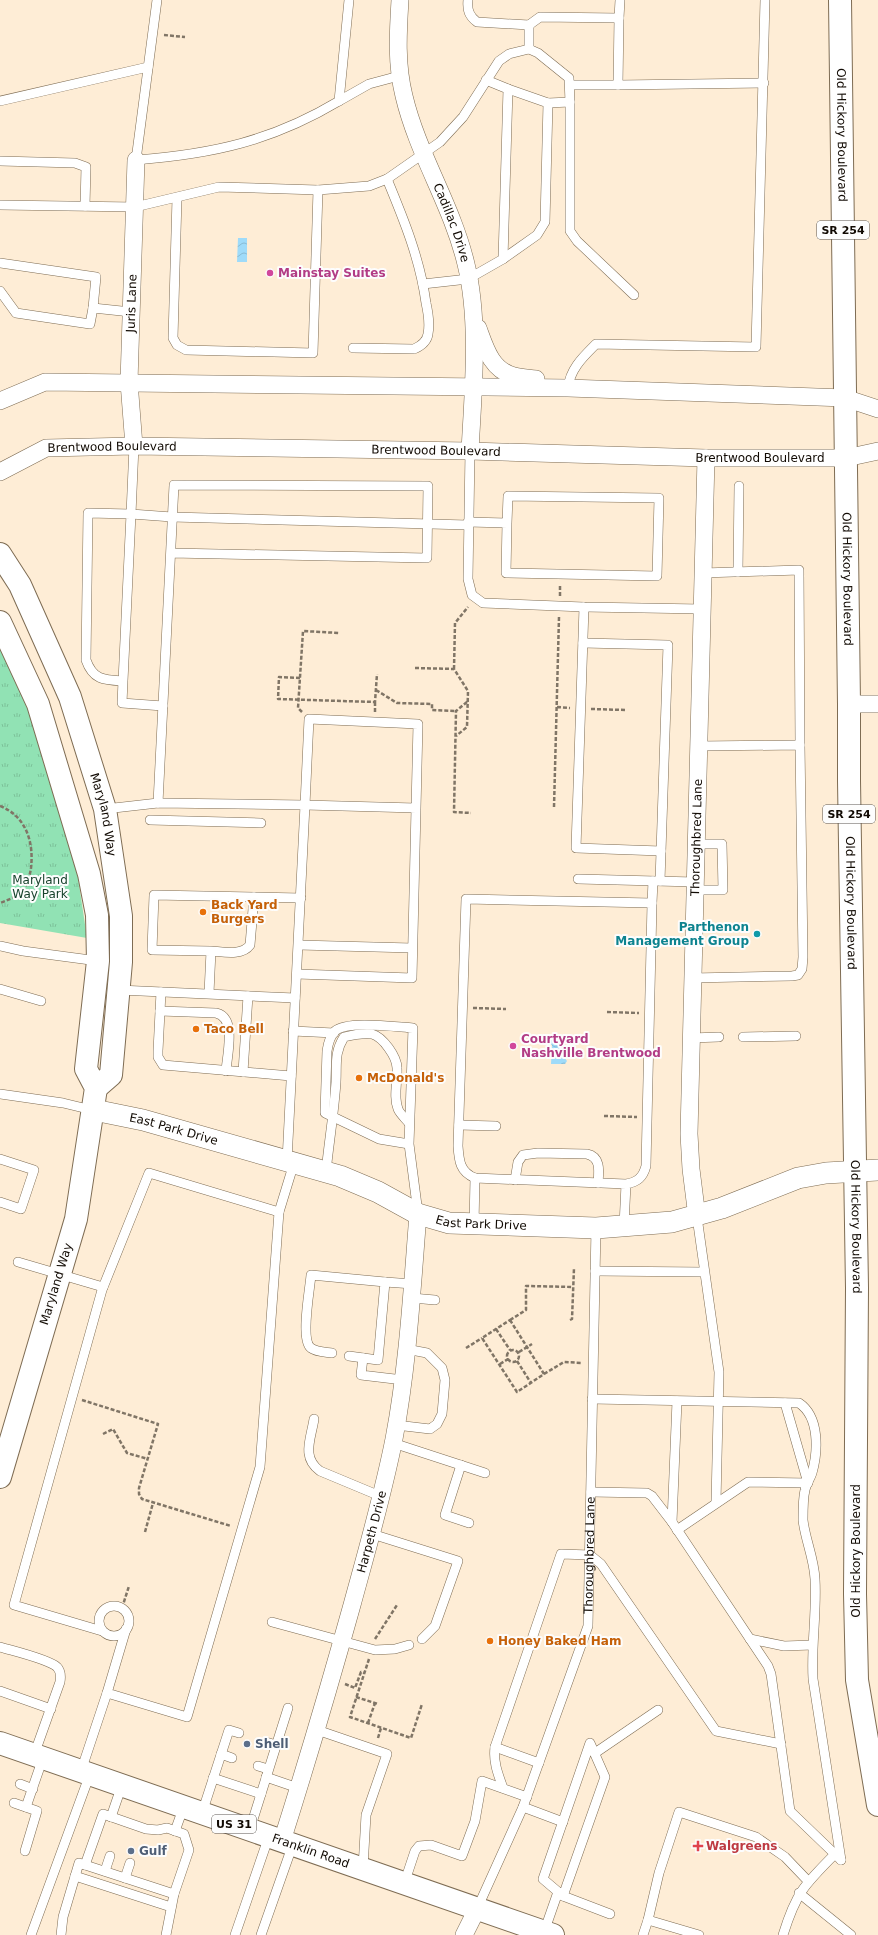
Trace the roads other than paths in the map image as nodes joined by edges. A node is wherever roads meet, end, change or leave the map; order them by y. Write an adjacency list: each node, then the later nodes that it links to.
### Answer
1 (157, 0): 11 (lane)
2 (349, 0): 19 (lane)
3 (400, 0): 12 (street, Cadillac Drive)
4 (468, 0): 9 (lane)
5 (620, 0): 8 (lane)
6 (765, 0): 14 (lane)
7 (840, 0): 44 (main road, Old Hickory Boulevard / SR 254)
8 (619, 18): 9 (lane); 16 (lane)
9 (529, 25): 10 (lane)
10 (530, 50): 13 (lane); 15 (lane)
11 (148, 67): 18 (lane); 23 (lane)
12 (400, 76): 19 (lane); 22 (street, Cadillac Drive)
13 (486, 80): 17 (lane); 22 (lane)
14 (764, 83): 16 (lane); 43 (lane)
15 (570, 85): 16 (lane); 20 (lane)
16 (618, 85)
17 (508, 89): 21 (lane); 31 (lane)
18 (0, 101)
19 (339, 101): 23 (lane)
20 (570, 102): 21 (lane); 36 (lane)
21 (548, 103): 31 (lane)
22 (424, 153): 25 (lane); 33 (street, Cadillac Drive)
23 (136, 160): 30 (street, Juris Lane)
24 (0, 161): 29 (lane)
25 (387, 179): 26 (lane); 34 (lane)
26 (318, 190): 27 (lane); 27 (lane)
27 (177, 198): 30 (lane)
28 (0, 205): 29 (lane)
29 (85, 206): 30 (lane)
30 (135, 207): 39 (street, Juris Lane)
31 (503, 259): 33 (lane)
32 (0, 263): 37 (lane)
33 (468, 278): 34 (lane); 38 (street, Cadillac Drive)
34 (423, 284): 40 (lane)
35 (0, 291): 37 (lane)
36 (634, 295)
37 (93, 308): 39 (lane)
38 (472, 311): 42 (street, Cadillac Drive); 43 (street)
39 (131, 312): 41 (street, Juris Lane)
40 (353, 348)
41 (129, 382): 42 (street); 45 (street); 47 (street, Juris Lane)
42 (474, 388): 43 (street); 48 (street, Cadillac Drive)
43 (568, 388): 44 (street)
44 (845, 398): 46 (street); 51 (main road, Old Hickory Boulevard / SR 254)
45 (0, 401)
46 (878, 409)
47 (134, 446): 48 (street, Brentwood Boulevard); 52 (street, Brentwood Boulevard); 54 (lane)
48 (470, 451): 50 (street, Brentwood Boulevard); 58 (lane)
49 (878, 451): 51 (street, Brentwood Boulevard)
50 (706, 458): 51 (street, Brentwood Boulevard); 62 (street, Thoroughbred Lane)
51 (846, 458): 68 (main road, Old Hickory Boulevard / SR 254)
52 (0, 472)
53 (739, 486): 61 (lane)
54 (131, 514): 55 (lane); 67 (lane); 67 (lane)
55 (172, 517): 57 (lane); 57 (lane); 59 (lane)
56 (507, 522): 56 (lane); 58 (lane)
57 (428, 523): 58 (lane); 59 (lane)
58 (468, 524): 63 (lane)
59 (171, 553): 70 (lane)
60 (0, 554): 76 (main road, Maryland Way)
61 (738, 572): 62 (lane); 71 (lane)
62 (703, 573): 64 (street, Thoroughbred Lane)
63 (584, 607): 64 (lane); 66 (lane)
64 (702, 609): 72 (street, Thoroughbred Lane)
65 (0, 622): 77 (main road)
66 (583, 643): 81 (lane); 81 (lane)
67 (123, 681): 70 (lane)
68 (849, 704): 69 (street); 123 (main road, Old Hickory Boulevard / SR 254)
69 (878, 704)
70 (163, 706): 73 (lane)
71 (800, 745): 72 (lane); 94 (lane)
72 (699, 746): 80 (street, Thoroughbred Lane)
73 (158, 803): 74 (lane); 76 (lane)
74 (305, 805): 75 (lane); 75 (lane); 86 (lane)
75 (416, 808): 90 (lane)
76 (105, 809): 77 (main road); 96 (main road, Maryland Way)
77 (73, 818): 92 (main road)
78 (150, 820): 79 (lane)
79 (261, 823)
80 (696, 844): 84 (street, Thoroughbred Lane); 84 (lane)
81 (661, 851): 83 (lane)
82 (578, 879): 83 (lane)
83 (657, 881): 84 (lane); 87 (lane)
84 (695, 886): 94 (street, Thoroughbred Lane)
85 (254, 897): 86 (lane); 91 (lane); 91 (lane)
86 (301, 898): 88 (lane)
87 (652, 903): 117 (lane); 128 (lane)
88 (299, 944): 90 (lane); 93 (lane)
89 (0, 946): 92 (lane)
90 (412, 948): 93 (lane)
91 (211, 952): 98 (lane)
92 (98, 961): 112 (main road)
93 (297, 974): 100 (lane)
94 (692, 978): 108 (street, Thoroughbred Lane)
95 (0, 989): 101 (lane)
96 (119, 990): 97 (lane); 112 (main road, Maryland Way)
97 (161, 992): 98 (lane); 102 (lane)
98 (209, 994): 99 (lane)
99 (248, 996): 100 (lane); 110 (lane)
100 (296, 998): 103 (lane)
101 (41, 1001)
102 (160, 1011): 109 (lane); 109 (lane)
103 (293, 1031): 104 (lane); 111 (lane)
104 (334, 1033): 115 (lane); 116 (lane)
105 (796, 1036): 107 (lane)
106 (719, 1037): 108 (lane)
107 (743, 1037)
108 (691, 1038): 132 (street, Thoroughbred Lane)
109 (226, 1071): 110 (lane)
110 (243, 1072): 111 (lane)
111 (291, 1076): 121 (lane)
112 (96, 1088): 114 (main road, Maryland Way)
113 (0, 1094): 114 (lane)
114 (94, 1110): 121 (street, East Park Drive); 139 (main road, Maryland Way)
115 (331, 1116): 116 (lane); 119 (lane); 124 (lane)
116 (410, 1123): 119 (lane)
117 (459, 1125): 118 (lane); 125 (lane)
118 (496, 1126)
119 (409, 1144): 131 (lane)
120 (0, 1159): 129 (lane)
121 (290, 1162): 124 (street, East Park Drive); 130 (lane)
122 (878, 1170): 123 (street, East Park Drive)
123 (856, 1171): 132 (street, East Park Drive); 205 (main road, Old Hickory Boulevard / SR 254)
124 (326, 1172): 131 (street, East Park Drive)
125 (475, 1178): 126 (lane); 133 (lane)
126 (515, 1180): 127 (lane); 127 (lane)
127 (598, 1183): 128 (lane)
128 (626, 1184): 134 (lane)
129 (0, 1202)
130 (279, 1212): 141 (lane); 177 (lane)
131 (418, 1214): 133 (street, East Park Drive); 142 (street, Harpeth Drive)
132 (697, 1217): 134 (street, East Park Drive); 138 (lane)
133 (474, 1224): 135 (street, East Park Drive)
134 (624, 1226): 135 (street, East Park Drive)
135 (596, 1228): 137 (lane, Thoroughbred Lane)
136 (18, 1262): 139 (lane)
137 (596, 1271): 138 (lane); 149 (lane, Thoroughbred Lane)
138 (704, 1272): 151 (lane)
139 (60, 1274): 141 (lane); 158 (main road, Maryland Way)
140 (385, 1282): 142 (lane); 145 (lane); 147 (lane)
141 (103, 1287): 169 (lane)
142 (412, 1291): 143 (lane); 144 (street, Harpeth Drive)
143 (435, 1300)
144 (406, 1349): 148 (street, Harpeth Drive); 154 (lane)
145 (332, 1353)
146 (349, 1356): 147 (lane)
147 (363, 1358): 148 (lane)
148 (403, 1380): 154 (street, Harpeth Drive)
149 (592, 1399): 150 (lane); 160 (lane, Thoroughbred Lane)
150 (677, 1400): 151 (lane); 164 (lane)
151 (719, 1401): 152 (lane); 162 (lane)
152 (786, 1403): 159 (lane); 159 (lane)
153 (314, 1419): 161 (lane)
154 (396, 1425): 155 (street, Harpeth Drive)
155 (393, 1443): 156 (lane); 161 (street, Harpeth Drive)
156 (461, 1465): 157 (lane); 163 (lane)
157 (485, 1473)
158 (0, 1477)
159 (808, 1482): 162 (lane); 174 (lane)
160 (591, 1492): 164 (lane); 166 (lane, Thoroughbred Lane)
161 (380, 1496): 165 (street, Harpeth Drive)
162 (716, 1502): 164 (lane)
163 (469, 1522)
164 (674, 1526): 171 (lane)
165 (372, 1534): 170 (lane); 172 (street, Harpeth Drive)
166 (590, 1555): 184 (lane); 187 (lane); 192 (lane, Thoroughbred Lane)
167 (272, 1622): 172 (lane)
168 (126, 1629): 169 (lane); 169 (lane); 177 (lane)
169 (102, 1631)
170 (422, 1639)
171 (750, 1639): 174 (lane); 184 (lane)
172 (342, 1642): 173 (lane); 181 (street, Harpeth Drive)
173 (409, 1645)
174 (812, 1645): 214 (lane)
175 (0, 1649): 179 (lane)
176 (0, 1691): 179 (lane)
177 (107, 1693): 194 (lane)
178 (288, 1708): 185 (lane)
179 (50, 1709): 190 (lane)
180 (658, 1710): 188 (lane)
181 (317, 1730): 199 (street, Harpeth Drive); 218 (lane)
182 (239, 1733): 189 (lane)
183 (266, 1742): 185 (lane)
184 (781, 1744): 214 (lane)
185 (276, 1745): 195 (lane)
186 (1, 1747): 190 (main road, Franklin Road / US 31)
187 (494, 1747): 192 (lane); 200 (lane)
188 (594, 1753): 210 (lane); 226 (lane)
189 (221, 1754): 191 (lane); 196 (lane)
190 (39, 1756): 194 (main road, Franklin Road / US 31); 201 (lane)
191 (232, 1758)
192 (539, 1763): 203 (lane, Thoroughbred Lane)
193 (258, 1766): 195 (lane)
194 (86, 1772): 198 (main road, Franklin Road / US 31); 232 (lane)
195 (267, 1773): 199 (lane); 202 (lane)
196 (213, 1778): 202 (lane); 208 (lane)
197 (20, 1784): 201 (lane)
198 (122, 1785): 208 (main road, Franklin Road / US 31); 209 (lane)
199 (298, 1788): 212 (street, Harpeth Drive)
200 (503, 1788): 203 (lane); 223 (lane)
201 (33, 1789): 206 (lane)
202 (261, 1794): 212 (lane)
203 (527, 1797): 207 (lane, Thoroughbred Lane)
204 (14, 1803): 206 (lane)
205 (878, 1805)
206 (26, 1807): 213 (lane)
207 (524, 1807): 210 (lane); 228 (lane, Thoroughbred Lane)
208 (193, 1810): 211 (lane); 212 (main road, Franklin Road / US 31)
209 (111, 1817): 211 (lane); 217 (lane)
210 (563, 1822): 226 (lane)
211 (175, 1831): 225 (lane)
212 (273, 1838): 218 (main road, Franklin Road / US 31); 235 (lane); 236 (lane)
213 (25, 1851)
214 (835, 1854): 222 (lane)
215 (110, 1856): 219 (lane)
216 (130, 1863): 221 (lane)
217 (85, 1865): 219 (lane); 220 (lane)
218 (363, 1869): 223 (main road, Franklin Road / US 31)
219 (105, 1871): 221 (lane)
220 (75, 1876): 227 (lane); 233 (lane)
221 (125, 1878): 225 (lane)
222 (808, 1881): 224 (lane); 230 (lane)
223 (404, 1884): 228 (main road, Franklin Road / US 31)
224 (799, 1893): 240 (lane); 241 (lane)
225 (174, 1894): 227 (lane)
226 (560, 1894): 229 (lane); 231 (lane)
227 (171, 1907): 234 (lane)
228 (477, 1910): 231 (main road, Franklin Road / US 31); 237 (street)
229 (610, 1914)
230 (648, 1920): 238 (lane); 239 (lane)
231 (548, 1933)
232 (31, 1935)
233 (60, 1935)
234 (166, 1935)
235 (235, 1935)
236 (261, 1935)
237 (464, 1935)
238 (644, 1935)
239 (699, 1935)
240 (783, 1935)
241 (851, 1935)

